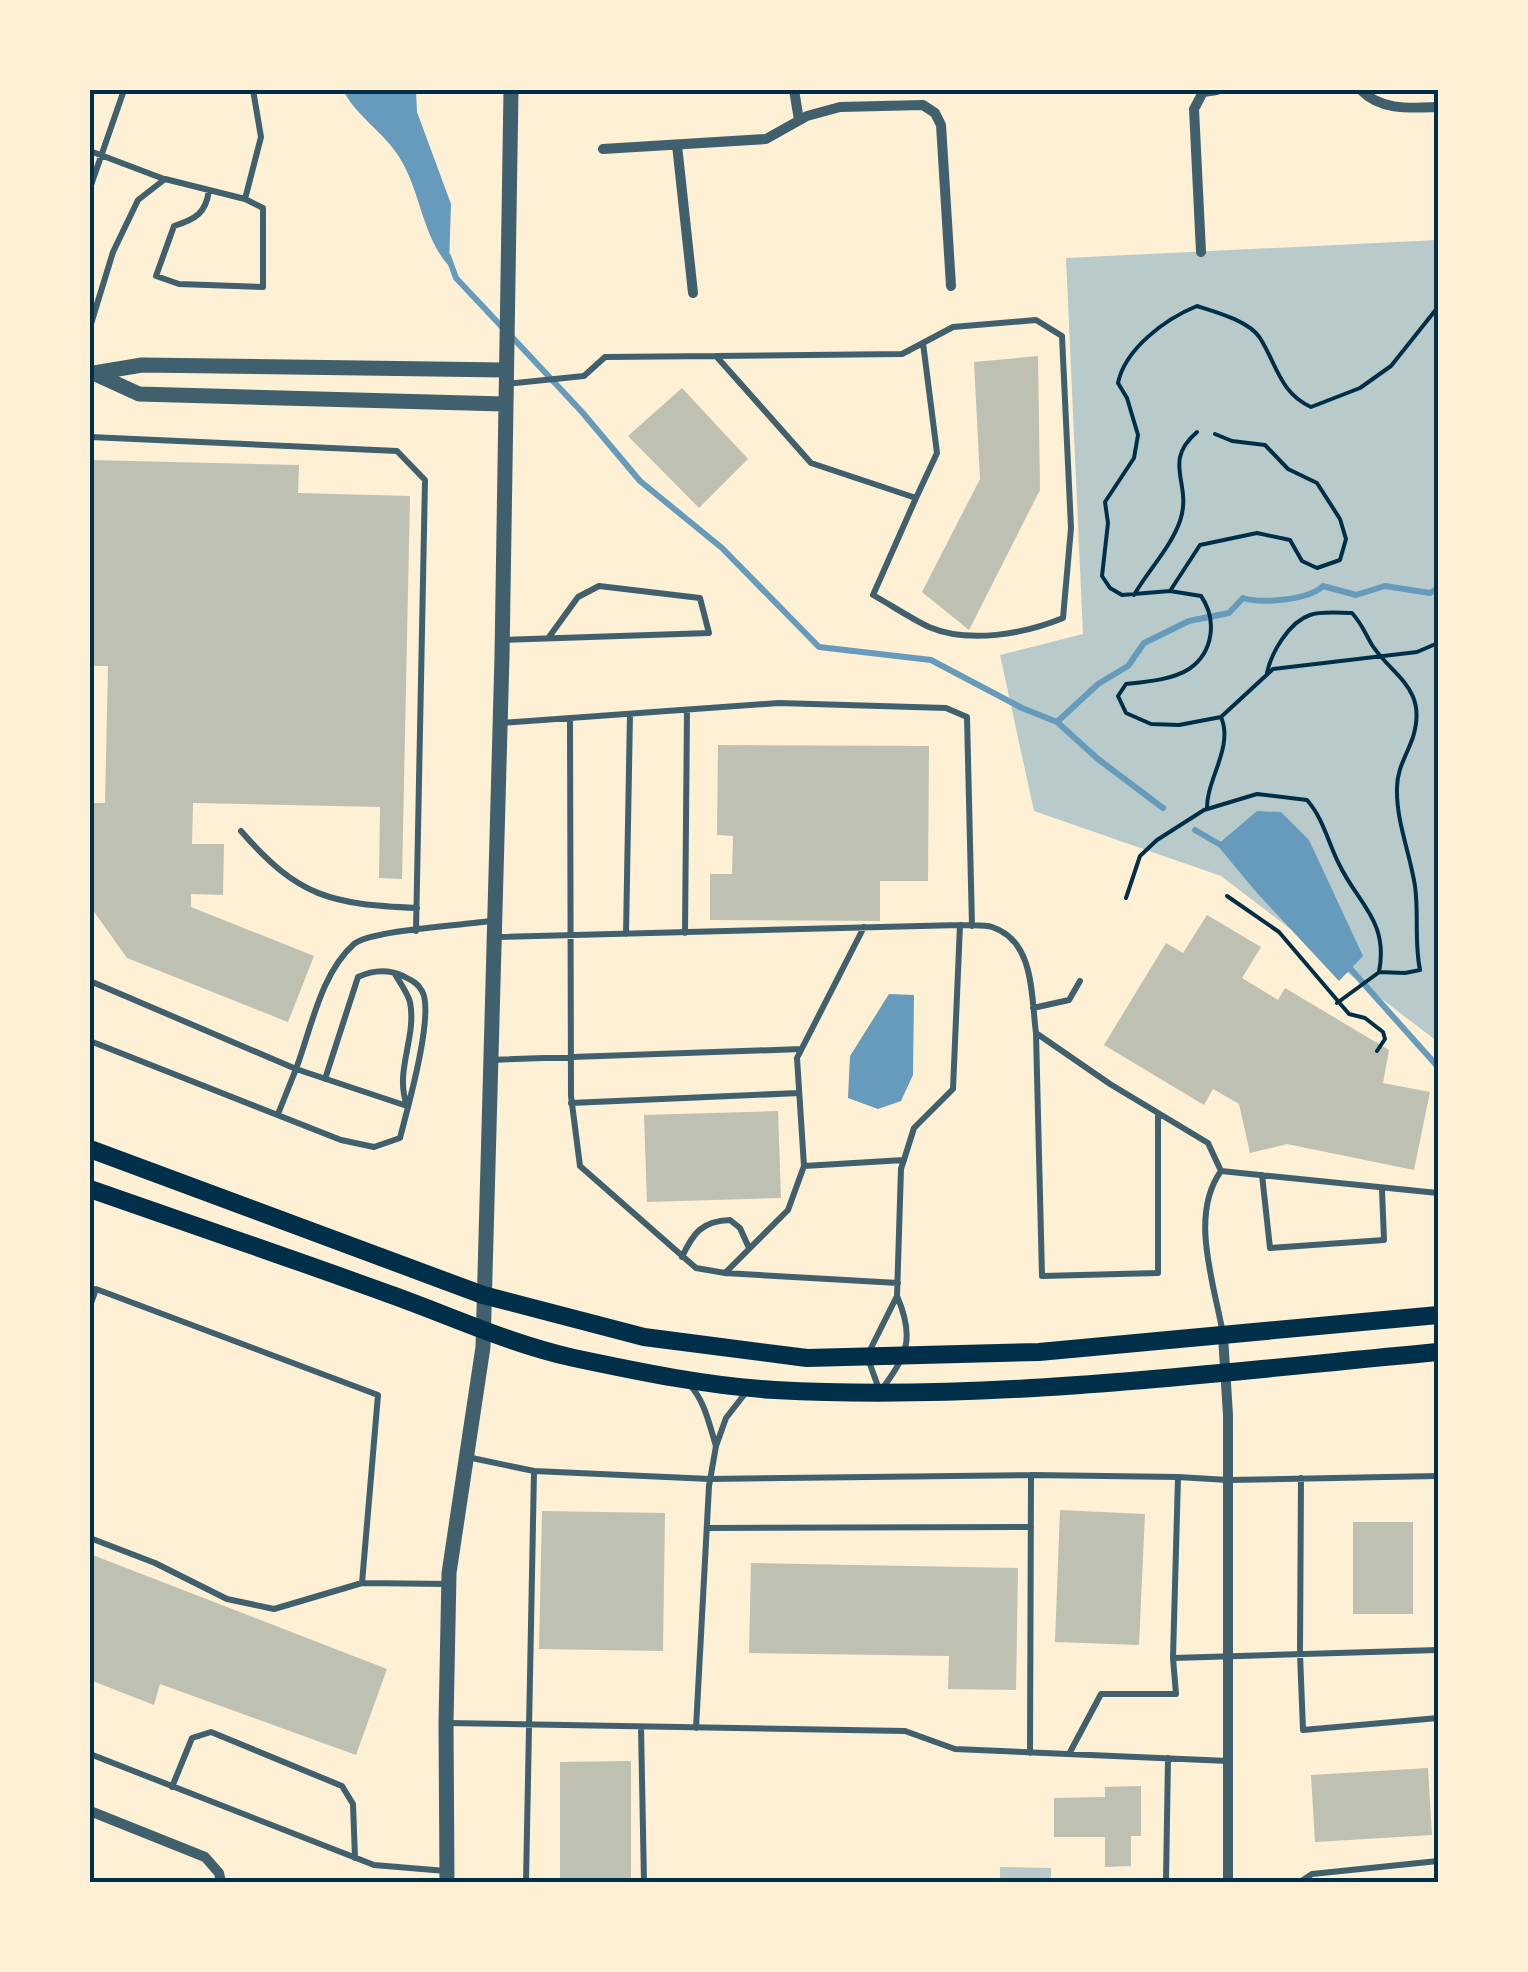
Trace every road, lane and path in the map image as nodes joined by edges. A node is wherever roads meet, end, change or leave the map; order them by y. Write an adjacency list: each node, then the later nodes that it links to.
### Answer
1 (124, 90): 12 (lane)
2 (253, 90): 16 (lane)
3 (512, 90): 25 (street)
4 (794, 90): 8 (street)
5 (1217, 90): 17 (street)
6 (1360, 90): 7 (street)
7 (1438, 107)
8 (799, 120): 9 (street); 18 (street)
9 (677, 145): 10 (street); 19 (street)
10 (603, 149)
11 (90, 152): 12 (lane)
12 (100, 155): 13 (lane); 14 (lane)
13 (165, 179): 15 (lane); 21 (lane)
14 (90, 188)
15 (209, 190): 16 (lane); 16 (lane)
16 (245, 199)
17 (1201, 252)
18 (952, 286)
19 (692, 293)
20 (1438, 307): 32 (path)
21 (90, 327)
22 (923, 343): 23 (lane); 30 (lane); 30 (lane)
23 (716, 356): 25 (lane); 30 (lane)
24 (91, 373): 25 (street); 26 (street)
25 (504, 377): 26 (street)
26 (504, 404): 34 (street)
27 (1197, 432): 32 (path)
28 (1215, 434): 31 (path)
29 (90, 437): 47 (lane)
30 (916, 498)
31 (1170, 591): 32 (path); 41 (path)
32 (1134, 596)
33 (550, 637): 33 (lane); 34 (lane)
34 (502, 640): 42 (street)
35 (1438, 643): 36 (path)
36 (1382, 655): 37 (path); 37 (path); 57 (path)
37 (1267, 673): 41 (path)
38 (687, 710): 39 (lane); 49 (lane); 54 (lane)
39 (630, 714): 40 (lane); 53 (lane)
40 (570, 718): 42 (lane); 55 (lane)
41 (1220, 718): 43 (path)
42 (500, 723): 51 (street)
43 (1207, 809): 46 (path); 57 (path)
44 (242, 831): 47 (lane)
45 (1227, 896): 60 (path)
46 (1126, 898)
47 (417, 908): 52 (lane)
48 (960, 925): 49 (lane); 50 (lane); 76 (lane)
49 (972, 926): 61 (lane)
50 (864, 927): 54 (lane); 64 (lane)
51 (492, 929): 52 (lane); 55 (lane); 67 (street)
52 (416, 931): 68 (lane)
53 (626, 934): 54 (lane); 55 (lane)
54 (686, 934)
55 (568, 936): 66 (lane)
56 (394, 972): 69 (lane); 72 (lane); 72 (lane)
57 (1378, 972): 60 (path)
58 (90, 981): 68 (lane)
59 (1080, 981): 61 (lane)
60 (1338, 1003): 65 (path)
61 (1032, 1008): 62 (lane)
62 (1036, 1033): 73 (lane); 73 (lane)
63 (90, 1041): 74 (lane)
64 (801, 1049): 66 (lane); 70 (lane)
65 (1378, 1052)
66 (570, 1058): 67 (lane); 71 (lane)
67 (488, 1060): 87 (street)
68 (296, 1070): 69 (lane); 74 (lane)
69 (325, 1079): 72 (lane)
70 (799, 1093): 71 (lane); 77 (lane)
71 (572, 1104): 84 (lane)
72 (408, 1106): 74 (lane)
73 (1158, 1112): 78 (lane)
74 (278, 1114)
75 (91, 1152): 87 (main road)
76 (904, 1160): 77 (lane); 86 (lane)
77 (804, 1166): 83 (lane)
78 (1221, 1170): 79 (lane); 92 (lane)
79 (1262, 1174): 81 (lane); 81 (lane)
80 (90, 1189): 91 (main road)
81 (1382, 1190): 82 (lane)
82 (1438, 1194)
83 (749, 1248): 84 (lane); 85 (lane)
84 (682, 1257): 85 (lane)
85 (724, 1273): 86 (lane)
86 (898, 1283): 88 (lane)
87 (483, 1295): 91 (street); 95 (main road)
88 (897, 1296): 94 (lane); 95 (lane)
89 (90, 1306): 112 (lane)
90 (1438, 1315): 92 (main road)
91 (482, 1331): 97 (main road); 101 (street)
92 (1223, 1336): 94 (main road); 96 (street)
93 (1438, 1352): 96 (main road)
94 (906, 1355): 95 (main road); 99 (lane)
95 (867, 1356): 99 (lane)
96 (1227, 1370): 99 (main road); 108 (street)
97 (685, 1379): 98 (main road); 100 (lane)
98 (752, 1387): 99 (main road); 100 (lane)
99 (880, 1392)
100 (716, 1446): 107 (lane)
101 (466, 1457): 102 (lane); 113 (street)
102 (534, 1471): 107 (lane); 120 (lane)
103 (1032, 1475): 105 (lane); 107 (lane); 109 (lane)
104 (1438, 1476): 106 (lane)
105 (1178, 1477): 108 (lane); 117 (lane)
106 (1301, 1478): 108 (lane); 115 (lane)
107 (710, 1479): 110 (lane)
108 (1228, 1480): 116 (street)
109 (1031, 1526): 110 (lane); 123 (lane)
110 (707, 1528): 122 (lane)
111 (90, 1538): 112 (lane)
112 (362, 1584): 113 (lane)
113 (449, 1584): 119 (street)
114 (1438, 1650): 115 (lane)
115 (1300, 1654): 116 (lane); 118 (lane)
116 (1228, 1656): 117 (lane); 127 (street)
117 (1173, 1658): 125 (lane)
118 (1438, 1718)
119 (446, 1724): 120 (lane); 132 (street)
120 (527, 1724): 121 (lane); 134 (lane)
121 (641, 1726): 122 (lane); 135 (lane)
122 (696, 1728): 123 (lane)
123 (1030, 1752): 125 (lane)
124 (90, 1754): 128 (lane)
125 (1068, 1754): 126 (lane)
126 (1168, 1758): 127 (lane); 136 (lane)
127 (1228, 1761): 137 (street)
128 (172, 1787): 130 (lane); 130 (lane)
129 (90, 1811): 133 (street)
130 (355, 1858): 132 (lane)
131 (1438, 1860): 138 (lane)
132 (447, 1876)
133 (221, 1882)
134 (526, 1882)
135 (644, 1882)
136 (1166, 1882)
137 (1228, 1882)
138 (1300, 1882)

